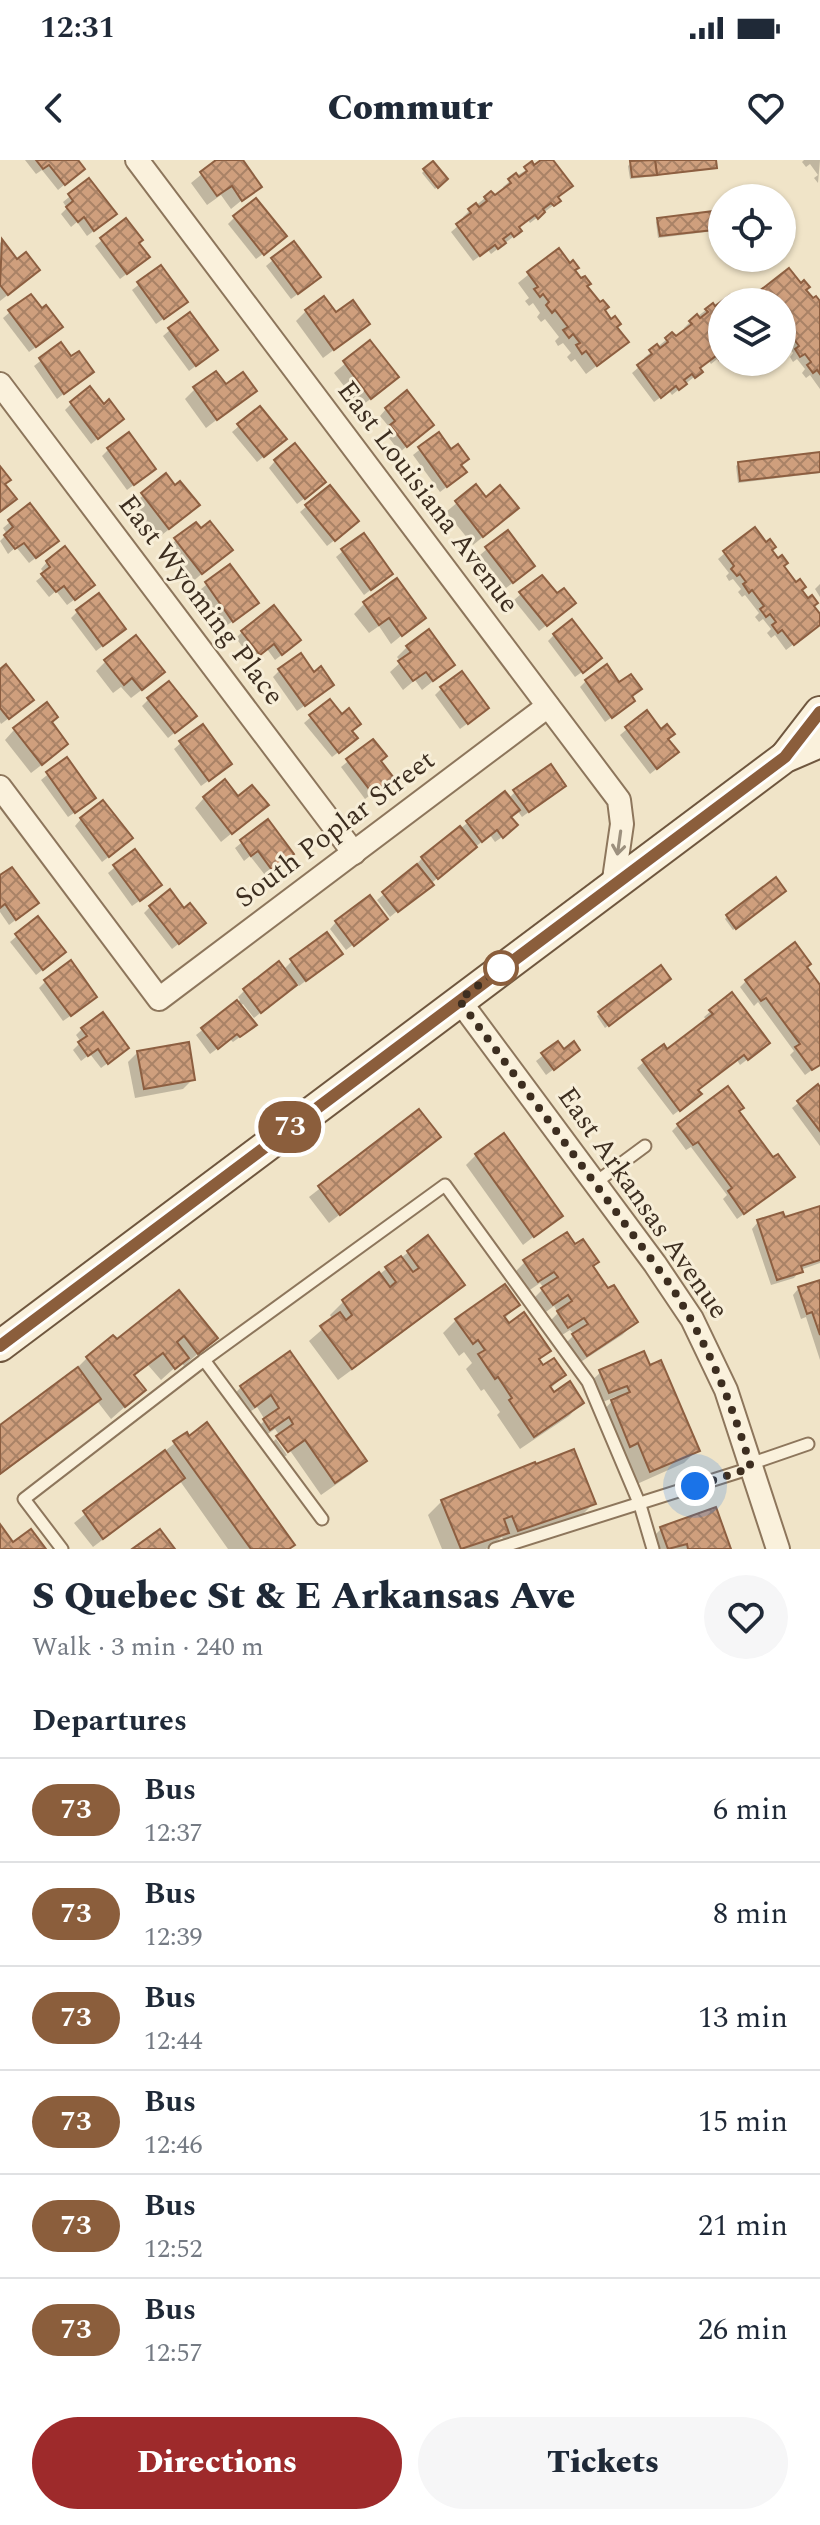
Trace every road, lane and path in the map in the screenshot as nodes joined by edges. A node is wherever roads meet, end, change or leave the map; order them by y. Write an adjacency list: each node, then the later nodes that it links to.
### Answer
1 (137, 160): 3 (street, East Louisiana Avenue)
2 (0, 384): 8 (street, East Wyoming Place)
3 (548, 706): 8 (street, South Poplar Street); 9 (street, East Louisiana Avenue, one-way to 9)
4 (820, 712): 6 (main road)
5 (820, 742): 6 (main road)
6 (785, 757): 9 (main road)
7 (0, 787): 8 (street, South Poplar Street)
8 (354, 853)
9 (613, 886): 10 (main road)
10 (459, 1000): 12 (street, East Arkansas Avenue); 13 (main road)
11 (645, 1146): 12 (lane)
12 (595, 1183): 16 (street, East Arkansas Avenue)
13 (0, 1346)
14 (204, 1360): 17 (lane); 18 (lane); 19 (lane)
15 (808, 1444): 16 (lane)
16 (751, 1466): 17 (lane); 22 (street, East Arkansas Avenue)
17 (640, 1505): 20 (lane); 21 (lane)
18 (322, 1519)
19 (62, 1549)
20 (495, 1549)
21 (653, 1549)
22 (778, 1549)

